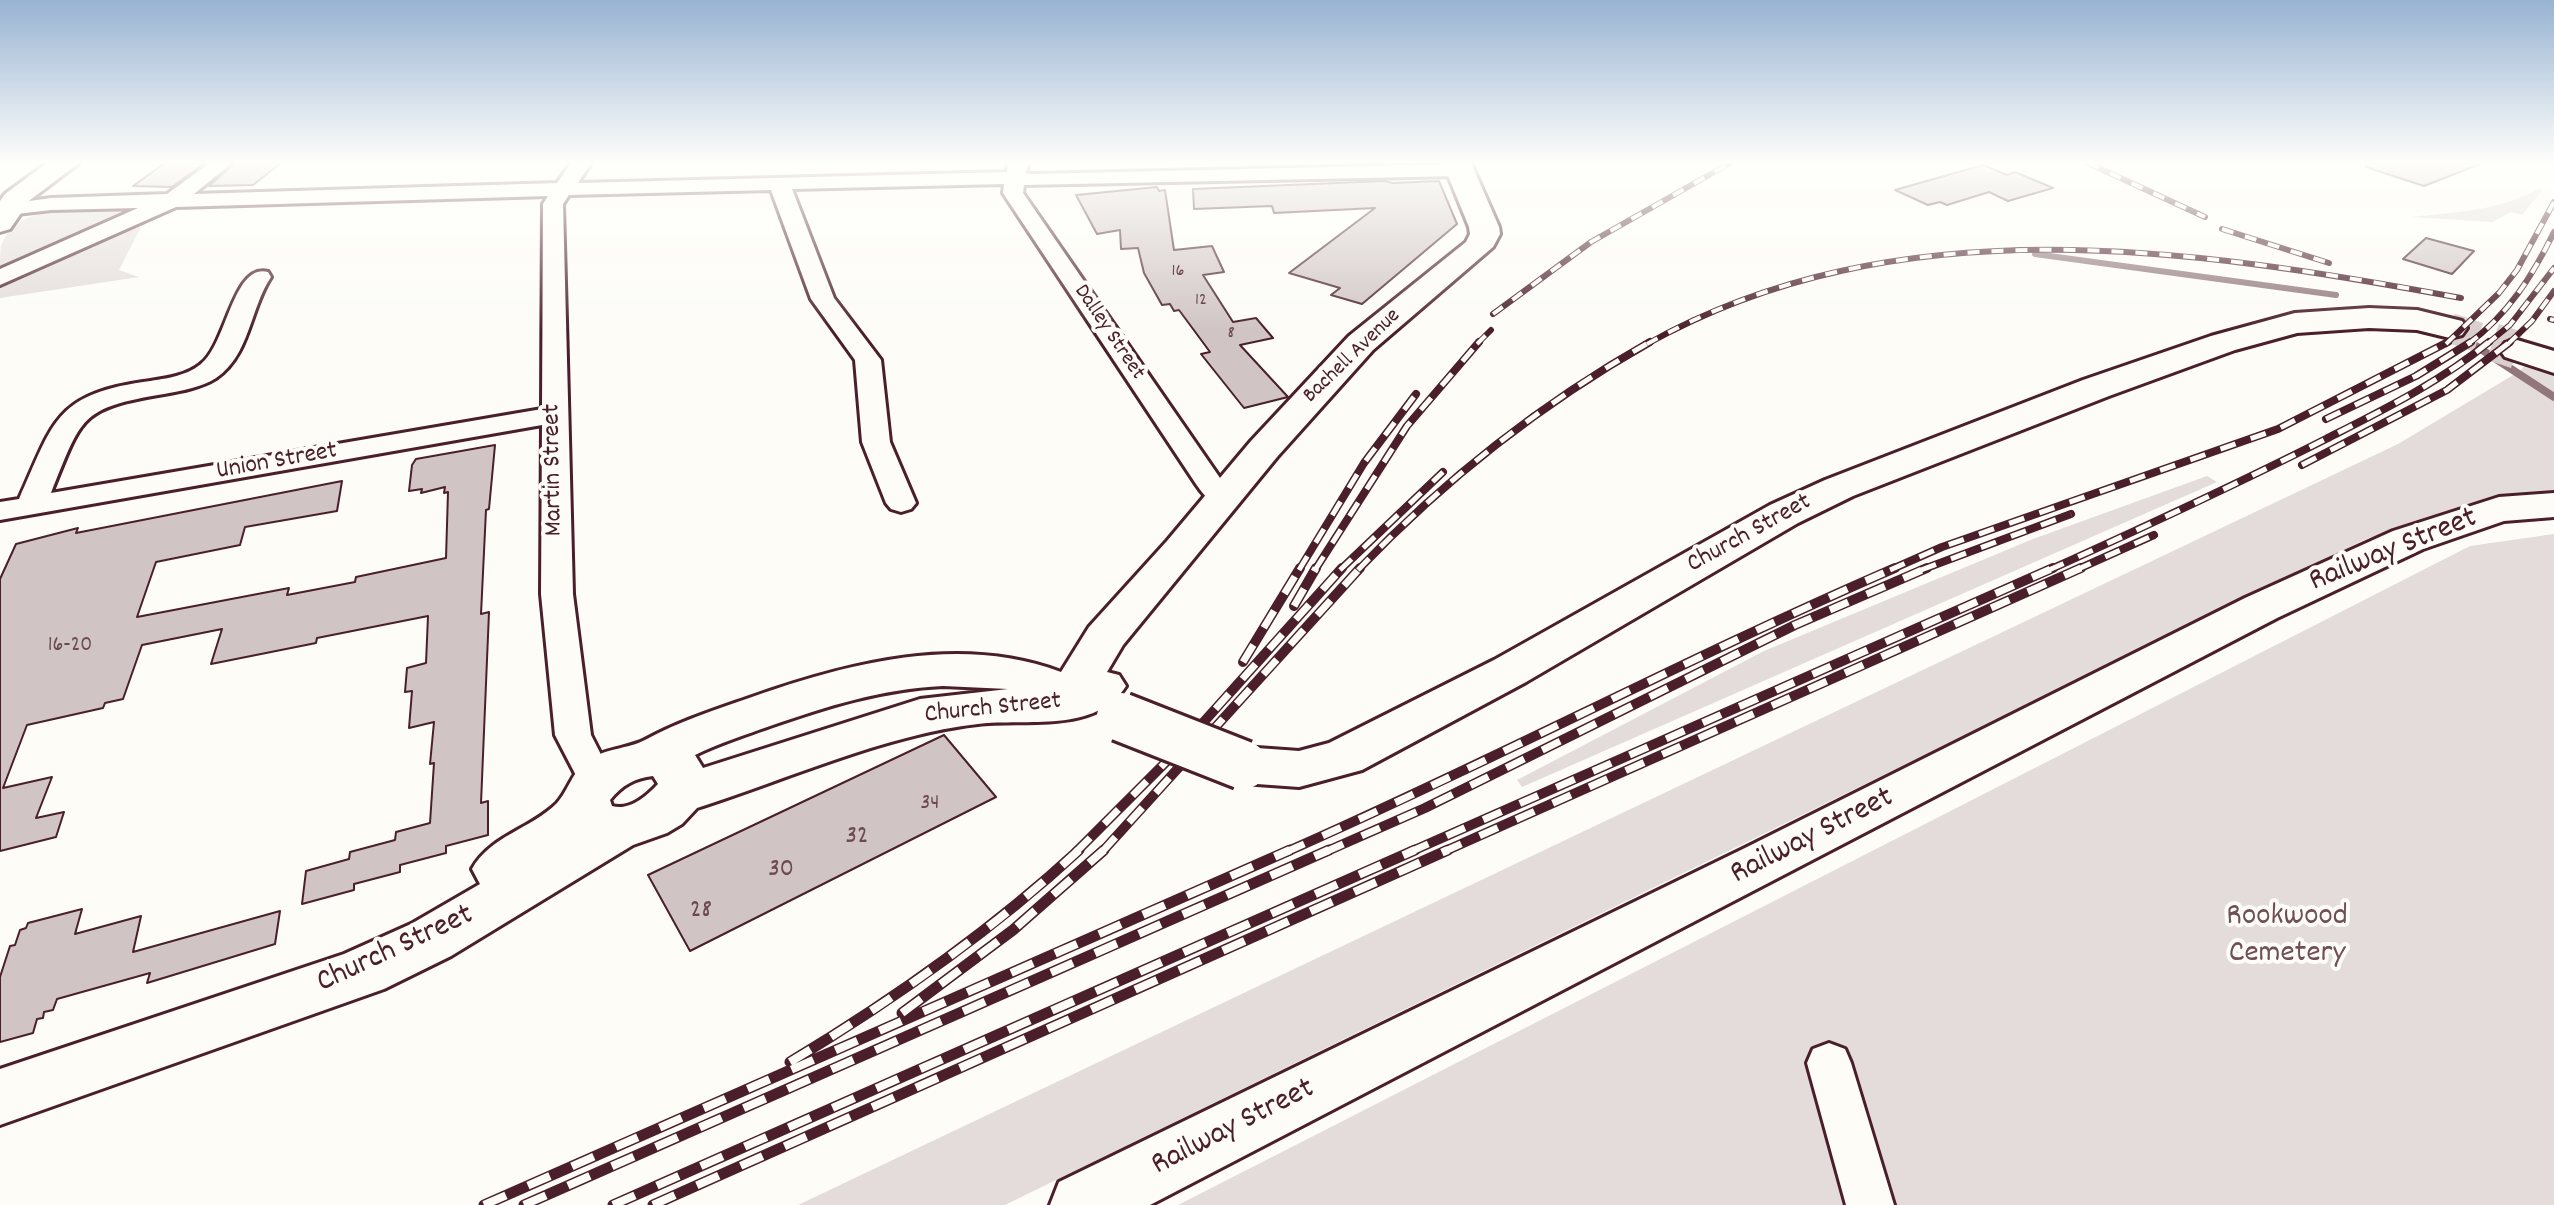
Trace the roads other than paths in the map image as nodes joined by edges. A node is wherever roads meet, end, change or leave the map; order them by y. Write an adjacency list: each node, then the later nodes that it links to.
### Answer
1 (131, 219): 7 (street)
2 (553, 219): 11 (street, Martin Street)
3 (793, 219): 13 (street)
4 (1031, 219): 12 (street, Dalley Street)
5 (1481, 219): 12 (main road, Bachell Avenue)
6 (260, 277): 14 (street)
7 (0, 278)
8 (2450, 328): 20 (main road, Church Street, bridge)
9 (2517, 350): 10 (main road)
10 (2554, 363)
11 (553, 415): 14 (street, Union Street); 22 (street, Martin Street)
12 (1223, 497): 17 (main road, Bachell Avenue)
13 (901, 503)
14 (31, 505): 16 (street, Union Street)
15 (2554, 505): 25 (main road, Railway Street)
16 (0, 511)
17 (1182, 550): 18 (main road, Bachell Avenue); 20 (main road, Bachell Avenue)
18 (1112, 629): 19 (main road); 20 (main road, Bachell Avenue)
19 (908, 670): 20 (main road, Church Street); 21 (main road, Church Street)
20 (1099, 710): 21 (main road, Church Street)
21 (668, 776): 22 (main road, Church Street)
22 (601, 806): 24 (main road, Church Street)
23 (1829, 1063): 26 (street)
24 (0, 1097)
25 (1083, 1205)
26 (1870, 1205)

